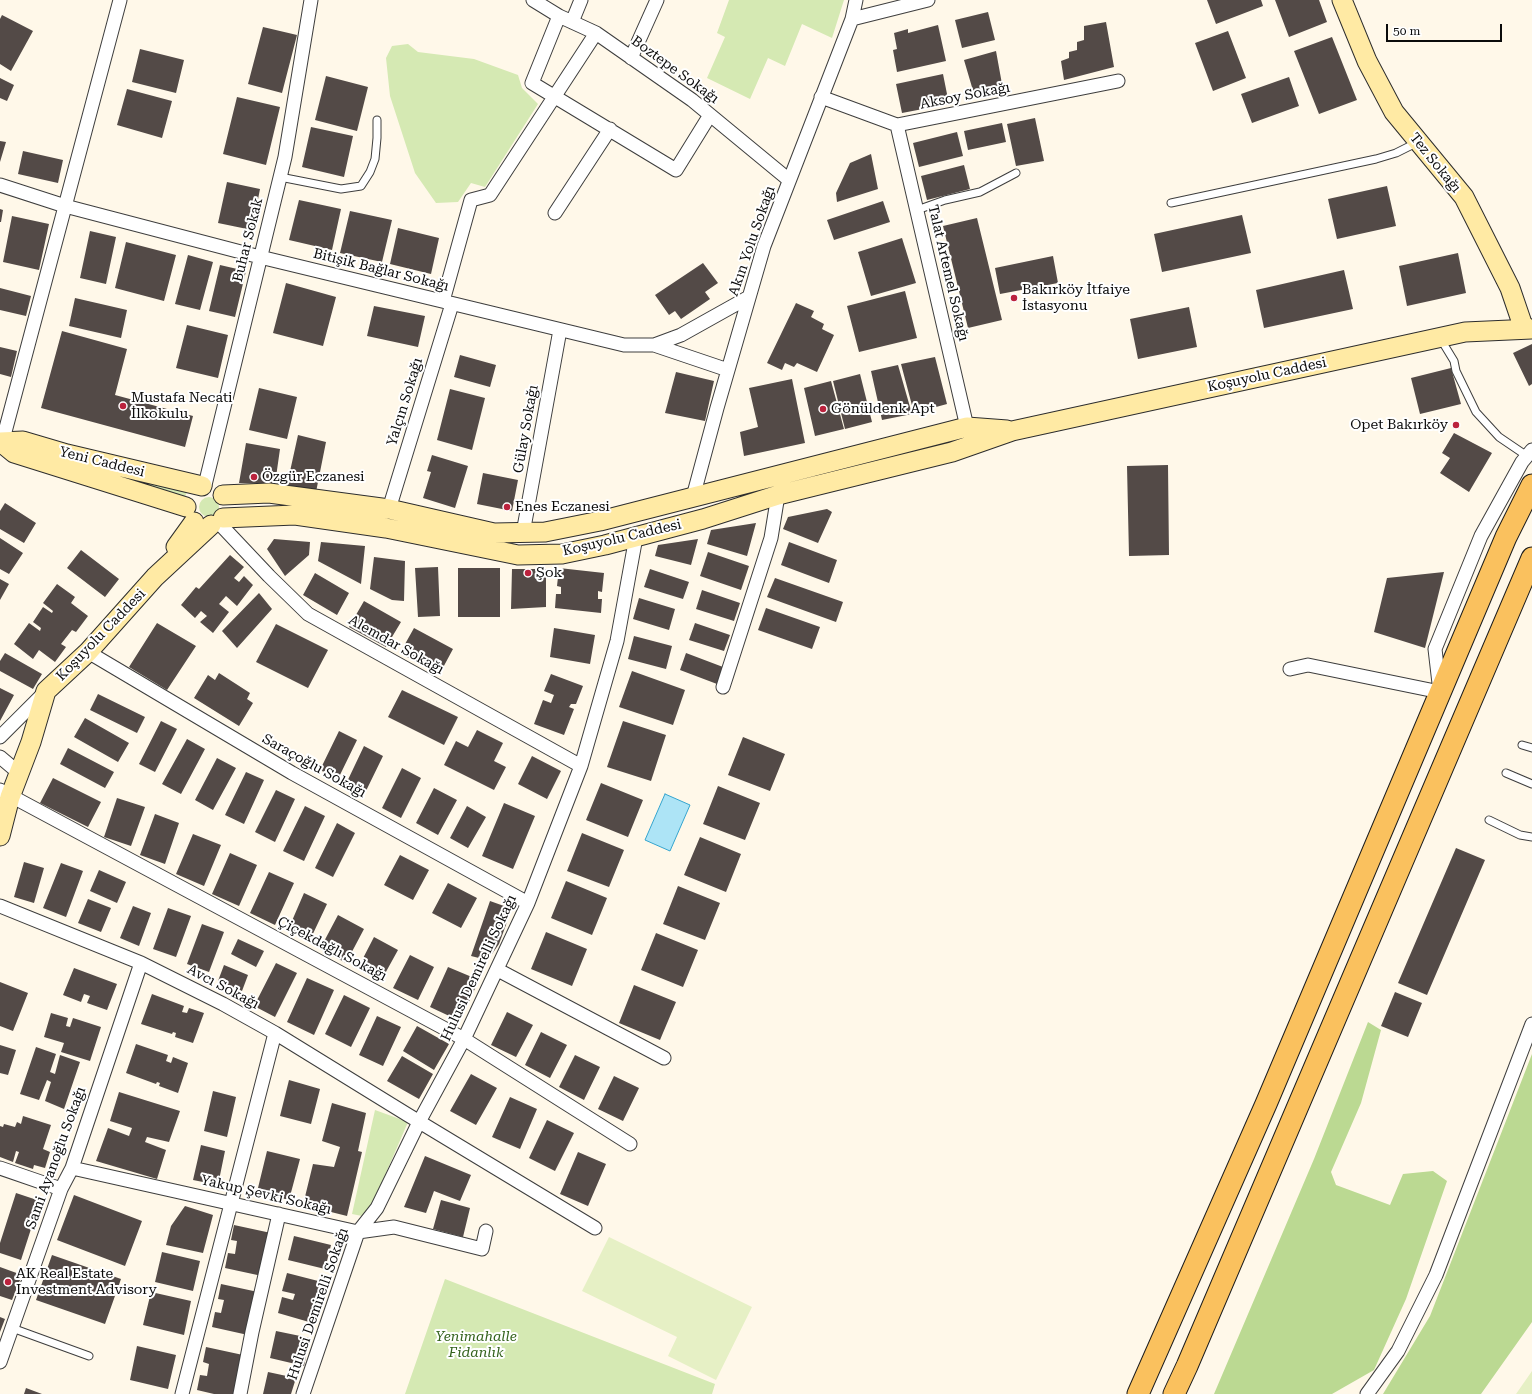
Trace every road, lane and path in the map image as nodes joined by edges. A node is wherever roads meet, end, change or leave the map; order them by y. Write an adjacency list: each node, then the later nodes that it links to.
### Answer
1 (120, 0): 27 (street)
2 (311, 0): 23 (street, Buhar Sokak)
3 (533, 0): 9 (street, Boztepe Sokağı)
4 (581, 0): 11 (street)
5 (657, 0): 13 (street)
6 (856, 0): 10 (street, Akın Yolu Sokağı)
7 (928, 0): 10 (street)
8 (1342, 0): 21 (street, Tez Sokağı)
9 (559, 16): 11 (street, Boztepe Sokağı); 15 (street)
10 (852, 19): 16 (street, Akın Yolu Sokağı)
11 (572, 22): 12 (street, Boztepe Sokağı)
12 (596, 33): 13 (street, Boztepe Sokağı); 15 (street)
13 (631, 58): 17 (street, Boztepe Sokağı)
14 (1118, 81): 19 (street, Aksoy Sokağı)
15 (555, 96): 20 (street); 32 (street, Yalçın Sokağı)
16 (821, 97): 19 (street); 24 (street, Akın Yolu Sokağı)
17 (710, 116): 20 (street); 24 (street, Boztepe Sokağı)
18 (377, 120): 23 (lane)
19 (897, 126): 28 (street, Talat Artemel Sokağı)
20 (610, 129): 29 (street)
21 (1418, 142): 26 (lane); 33 (street, Tez Sokağı)
22 (1016, 173): 28 (lane)
23 (280, 177): 30 (street, Buhar Sokak)
24 (789, 180): 31 (street, Akın Yolu Sokağı)
25 (0, 185): 27 (street, Bitişik Bağlar Sokağı)
26 (1171, 204)
27 (65, 206): 30 (street, Bitişik Bağlar Sokağı); 40 (street)
28 (917, 210): 38 (street, Talat Artemel Sokağı)
29 (555, 212)
30 (260, 257): 32 (street, Bitişik Bağlar Sokağı); 43 (street, Buhar Sokak)
31 (749, 297): 36 (street, Bitişik Bağlar Sokağı); 37 (street, Akın Yolu Sokağı)
32 (447, 303): 34 (street, Bitişik Bağlar Sokağı); 47 (street, Yalçın Sokağı)
33 (1529, 328): 35 (street, Koşuyolu Caddesi)
34 (560, 330): 36 (street, Bitişik Bağlar Sokağı); 51 (street, Gülay Sokağı)
35 (1440, 338): 39 (street, Koşuyolu Caddesi); 41 (lane)
36 (654, 345): 37 (street)
37 (728, 370): 46 (street, Akın Yolu Sokağı)
38 (967, 427): 39 (street, Koşuyolu Caddesi); 46 (street, Koşuyolu Caddesi)
39 (1012, 431): 45 (street, Koşuyolu Caddesi)
40 (1, 444): 43 (street, Yeni Caddesi); 48 (street, Yeni Caddesi)
41 (1530, 453): 59 (street)
42 (1532, 485): 59 (main road)
43 (204, 486): 44 (street); 48 (street)
44 (223, 495): 47 (street, Koşuyolu Caddesi); 48 (street)
45 (778, 495): 49 (street, Koşuyolu Caddesi); 57 (street)
46 (693, 497): 49 (street); 51 (street, Koşuyolu Caddesi)
47 (389, 509): 50 (street); 51 (street, Koşuyolu Caddesi)
48 (206, 519): 50 (street, Koşuyolu Caddesi); 55 (street, Koşuyolu Caddesi); 64 (street, Alemdar Sokağı)
49 (702, 519): 52 (street, Koşuyolu Caddesi)
50 (386, 528): 53 (street, Koşuyolu Caddesi)
51 (523, 533): 53 (street)
52 (636, 537): 53 (street, Koşuyolu Caddesi); 64 (street, Hulusi Demirelli Sokağı)
53 (518, 555)
54 (1532, 558): 97 (main road)
55 (88, 652): 58 (street, Koşuyolu Caddesi); 72 (street, Saraçoğlu Sokağı)
56 (1290, 669): 59 (street)
57 (723, 687)
58 (46, 692): 60 (street, Koşuyolu Caddesi); 65 (street, Koşuyolu Caddesi)
59 (1440, 692): 96 (main road)
60 (0, 737)
61 (1522, 745): 62 (lane)
62 (1532, 748)
63 (0, 756): 65 (street)
64 (581, 766): 72 (street, Hulusi Demirelli Sokağı)
65 (19, 773): 68 (street, Koşuyolu Caddesi)
66 (1506, 773): 67 (lane)
67 (1532, 784)
68 (5, 794): 70 (street, Koşuyolu Caddesi); 78 (street, Çiçekdağlı Sokağı)
69 (1489, 820): 71 (lane)
70 (0, 836)
71 (1532, 837)
72 (528, 903): 75 (street, Hulusi Demirelli Sokağı)
73 (0, 906): 74 (street, Avcı Sokağı)
74 (141, 963): 77 (street, Avcı Sokağı); 83 (street, Sami Ayanoğlu Sokağı)
75 (498, 970): 78 (street, Hulusi Demirelli Sokağı); 79 (street)
76 (1532, 1024): 98 (street)
77 (275, 1033): 80 (street, Avcı Sokağı); 85 (street)
78 (464, 1039): 80 (street, Hulusi Demirelli Sokağı); 81 (street, Çiçekdağlı Sokağı)
79 (664, 1058)
80 (419, 1122): 87 (street, Avcı Sokağı); 88 (street, Hulusi Demirelli Sokağı)
81 (630, 1144)
82 (0, 1168): 84 (street)
83 (72, 1168): 84 (street, Sami Ayanoğlu Sokağı); 85 (street, Yakup Şevki Sokağı)
84 (61, 1189): 90 (street, Sami Ayanoğlu Sokağı)
85 (232, 1203): 86 (street, Yakup Şevki Sokağı); 93 (street)
86 (279, 1214): 88 (street, Yakup Şevki Sokağı); 94 (street)
87 (595, 1228)
88 (358, 1232): 89 (street, Yakup Şevki Sokağı); 95 (street, Hulusi Demirelli Sokağı)
89 (486, 1232)
90 (12, 1328): 91 (lane); 92 (street, Sami Ayanoğlu Sokağı)
91 (89, 1356)
92 (0, 1362)
93 (182, 1394)
94 (240, 1394)
95 (304, 1394)
96 (1138, 1394)
97 (1174, 1394)
98 (1367, 1394)

